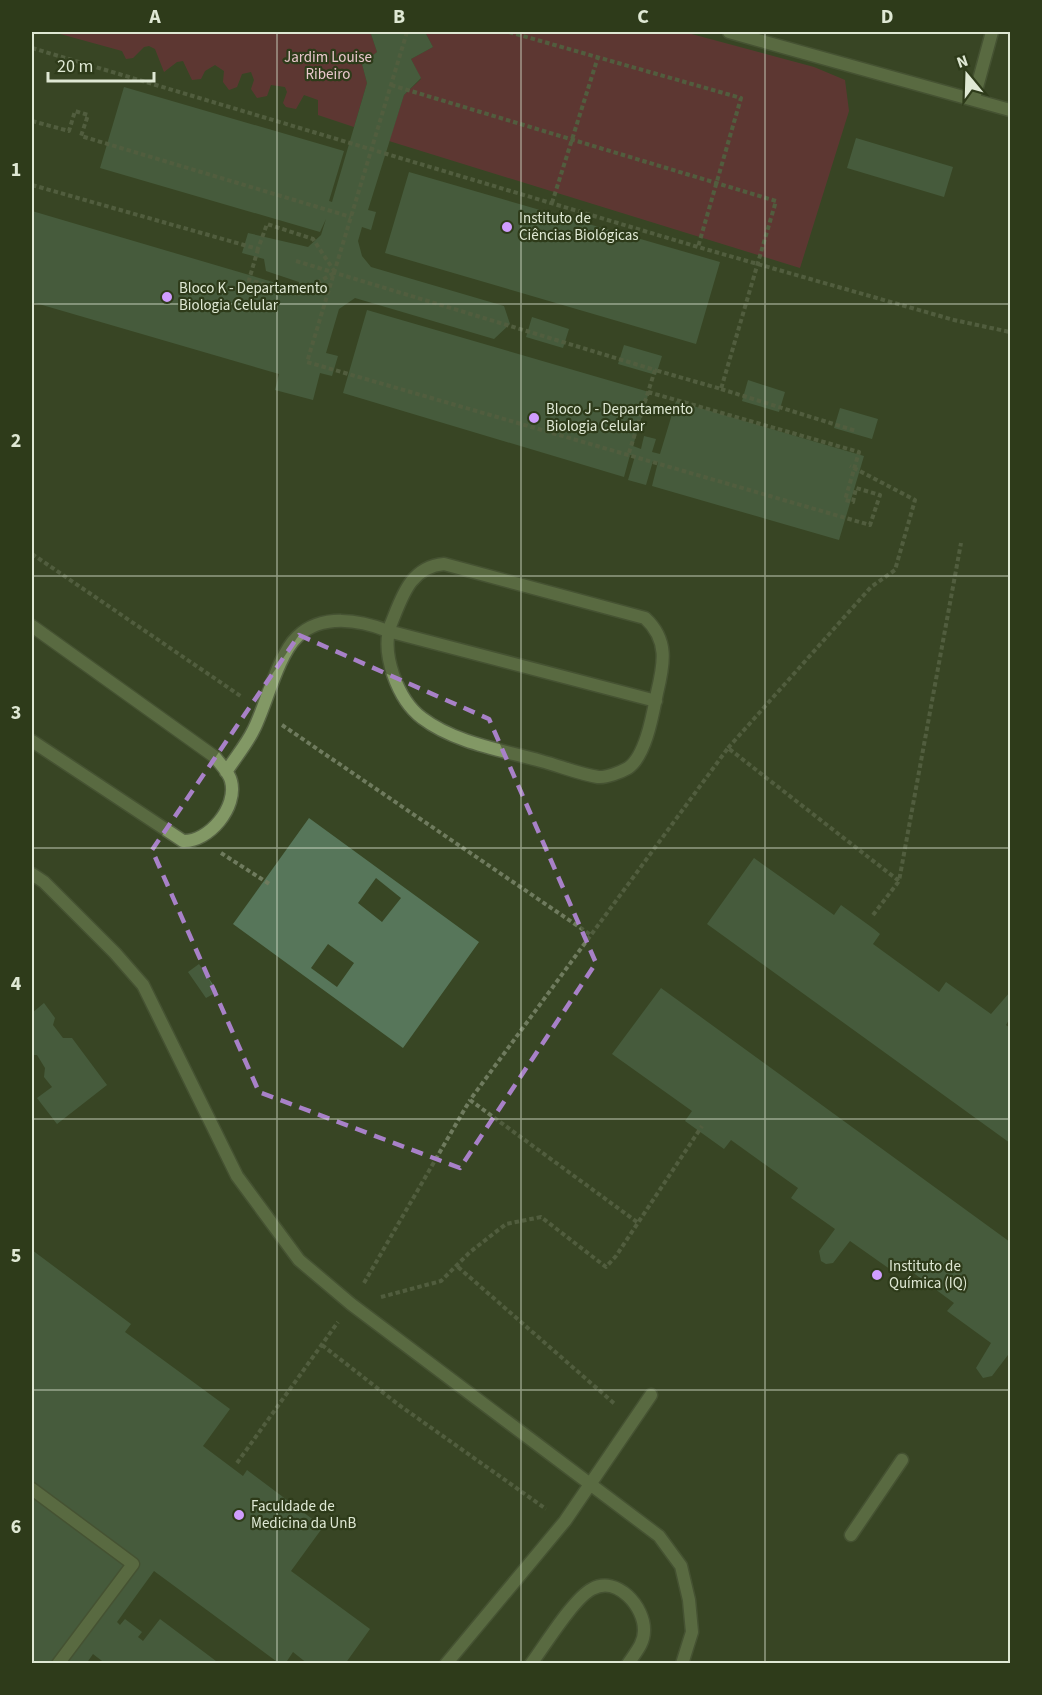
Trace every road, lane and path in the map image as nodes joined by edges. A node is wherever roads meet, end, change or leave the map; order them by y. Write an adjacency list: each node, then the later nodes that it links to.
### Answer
1 (406, 32): 7 (path)
2 (509, 32): 6 (path)
3 (729, 32): 8 (street)
4 (992, 32): 8 (street)
5 (32, 48): 12 (path)
6 (598, 57): 11 (path); 13 (path)
7 (391, 85): 11 (path); 12 (path)
8 (974, 98): 9 (street)
9 (1011, 110)
10 (32, 121): 16 (path)
11 (572, 141): 13 (path); 15 (path)
12 (372, 150): 15 (path); 16 (path)
13 (716, 183): 17 (path); 20 (path)
14 (32, 185): 18 (path)
15 (552, 203): 17 (path)
16 (351, 217): 21 (path)
17 (698, 247): 20 (path)
18 (258, 249): 21 (path); 21 (path)
19 (296, 261): 21 (path)
20 (758, 263): 22 (path); 24 (path)
21 (335, 273): 23 (path); 27 (path)
22 (1011, 332)
23 (655, 370): 24 (path); 25 (path)
24 (720, 389): 26 (path)
25 (648, 392): 27 (path); 29 (path)
26 (856, 431)
27 (628, 456): 29 (path)
28 (849, 466): 29 (path)
29 (855, 468): 37 (path)
30 (961, 543): 40 (path)
31 (32, 554): 35 (path)
32 (32, 626): 38 (street)
33 (388, 631): 34 (street); 34 (street); 34 (street); 35 (street)
34 (656, 701)
35 (261, 710): 38 (street); 42 (path)
36 (32, 741): 38 (street)
37 (728, 748): 40 (path); 42 (path)
38 (226, 772)
39 (32, 873): 47 (street)
40 (899, 881): 41 (path)
41 (873, 915)
42 (591, 935): 43 (path)
43 (470, 1100): 45 (path); 47 (path)
44 (702, 1126): 45 (path)
45 (637, 1222): 46 (path)
46 (458, 1266): 47 (path); 50 (path)
47 (351, 1304): 48 (path); 53 (street)
48 (322, 1345): 52 (path); 55 (path)
49 (651, 1395): 50 (street)
50 (634, 1421): 53 (street)
51 (902, 1460): 56 (street)
52 (237, 1463)
53 (591, 1485): 55 (street); 61 (street)
54 (32, 1490): 57 (street)
55 (565, 1521): 58 (street)
56 (851, 1535)
57 (58, 1664)
58 (446, 1664)
59 (531, 1664): 60 (street)
60 (628, 1664)
61 (682, 1664)

